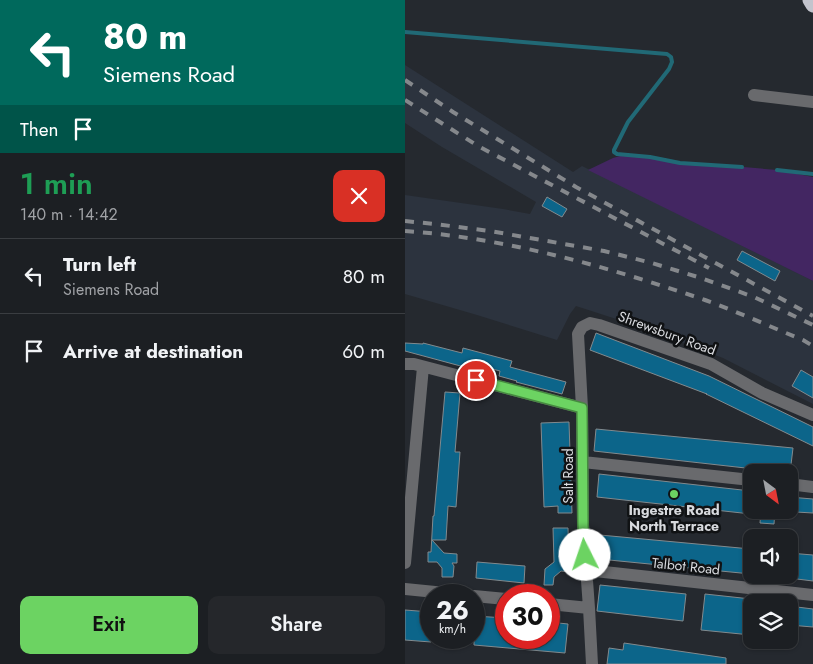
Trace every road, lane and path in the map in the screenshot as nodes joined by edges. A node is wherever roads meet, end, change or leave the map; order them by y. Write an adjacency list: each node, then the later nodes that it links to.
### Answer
1 (810, 0): 2 (highway)
2 (813, 5)
3 (753, 96): 4 (street)
4 (813, 102)
5 (405, 364): 6 (street)
6 (423, 367): 7 (street); 13 (street)
7 (582, 408): 8 (street, Shrewsbury Road); 9 (street, Salt Road)
8 (813, 415)
9 (583, 462): 10 (street); 14 (street, Salt Road)
10 (743, 479)
11 (798, 485): 12 (street)
12 (813, 487)
13 (405, 563)
14 (586, 570): 17 (street, Talbot Road); 19 (street, Salt Road)
15 (405, 589): 16 (street)
16 (420, 590)
17 (813, 595)
18 (560, 605): 19 (street)
19 (589, 608): 20 (street, Salt Road)
20 (592, 664)

